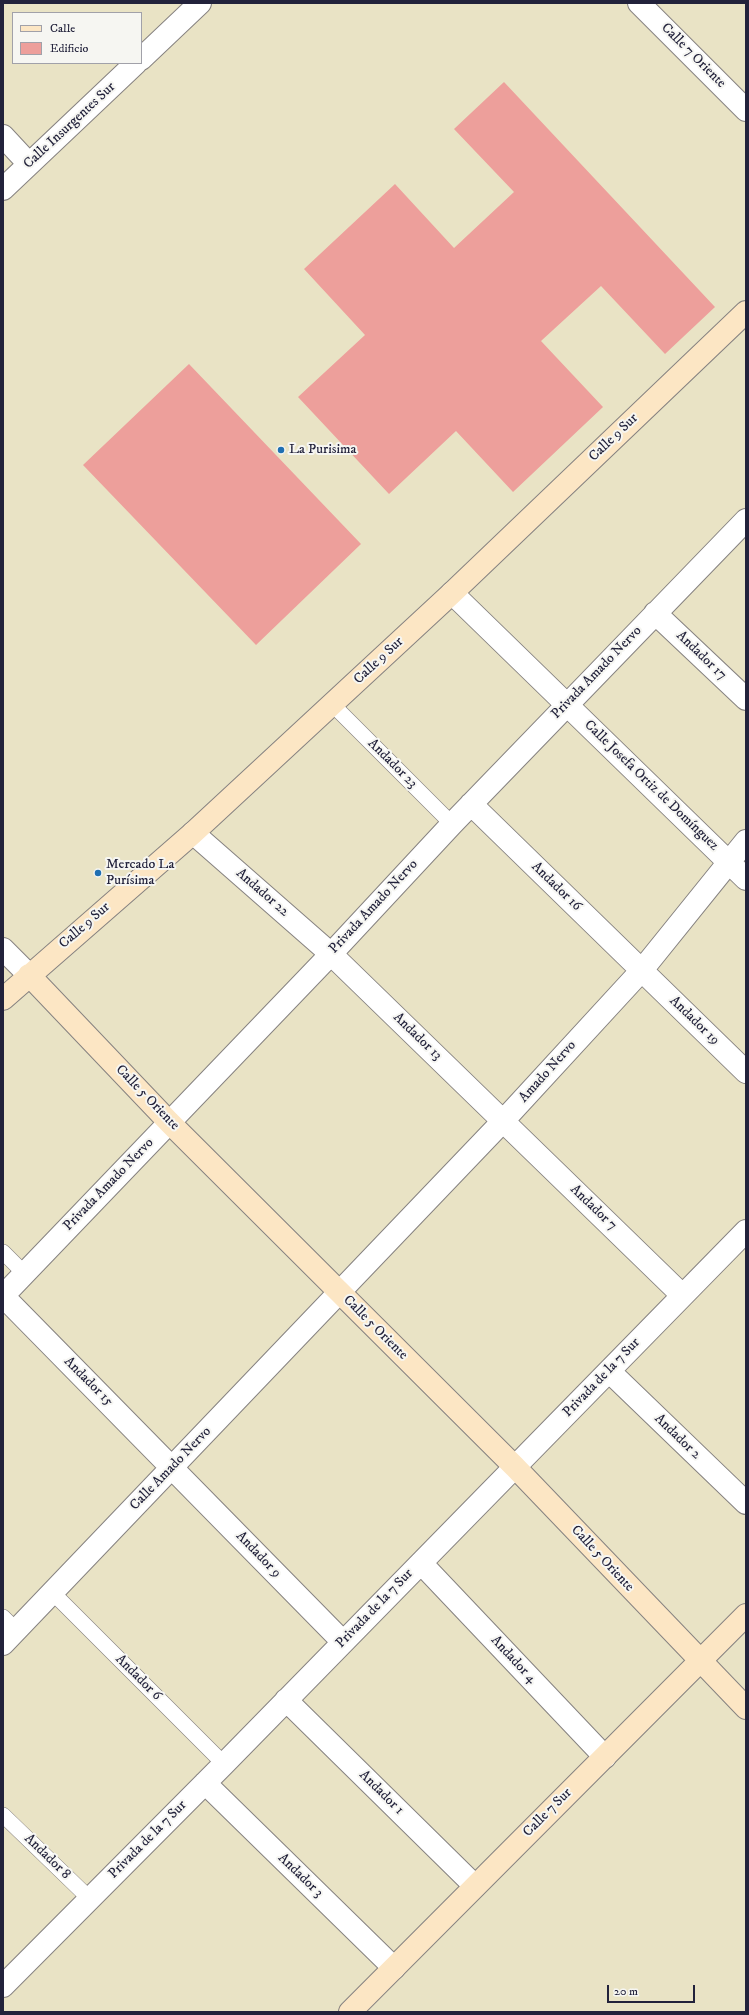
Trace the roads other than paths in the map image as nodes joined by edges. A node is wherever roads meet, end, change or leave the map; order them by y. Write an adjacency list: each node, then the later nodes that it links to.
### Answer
1 (200, 3): 3 (street)
2 (639, 3): 5 (street, Calle 7 Oriente)
3 (142, 57)
4 (135, 64): 7 (street, Calle Insurgentes Sur)
5 (746, 110)
6 (3, 136): 7 (street)
7 (29, 164): 8 (street, Calle Insurgentes Sur)
8 (3, 189)
9 (746, 312): 11 (main road, Calle 9 Sur)
10 (746, 520): 12 (street, Privada Amado Nervo)
11 (452, 593): 14 (main road, Calle 9 Sur); 15 (street, Calle Josefa Ortiz de Domínguez)
12 (656, 613): 13 (street, Andador 17); 15 (street, Privada Amado Nervo)
13 (746, 699)
14 (332, 704): 17 (lane, Andador 23); 18 (main road, Calle 9 Sur)
15 (567, 704): 16 (street, Privada Amado Nervo); 20 (street, Calle Josefa Ortiz de Domínguez)
16 (471, 804): 17 (street, Privada Amado Nervo); 24 (street, Andador 16)
17 (452, 824): 23 (street, Privada Amado Nervo)
18 (193, 833): 23 (street, Andador 22); 25 (main road, Calle 9 Sur)
19 (746, 841): 20 (street, Amado Nervo)
20 (729, 862): 21 (street, Calle Josefa Ortiz de Domínguez); 24 (street, Amado Nervo)
21 (746, 879)
22 (3, 949): 25 (street, Calle 5 Oriente)
23 (331, 954): 28 (street, Andador 13); 29 (street, Privada Amado Nervo)
24 (642, 970): 27 (street, Andador 19); 28 (street, Amado Nervo)
25 (29, 975): 26 (main road, Calle 9 Sur); 29 (main road, Calle 5 Oriente)
26 (3, 999)
27 (746, 1072)
28 (504, 1120): 33 (street, Amado Nervo); 34 (street, Andador 7)
29 (169, 1122): 32 (street, Privada Amado Nervo); 33 (main road, Calle 5 Oriente)
30 (745, 1233): 34 (street, Privada de la 7 Sur)
31 (3, 1252): 32 (lane)
32 (24, 1273): 35 (street, Privada Amado Nervo)
33 (340, 1293): 37 (main road, Calle 5 Oriente); 38 (street, Calle Amado Nervo)
34 (682, 1295): 36 (street, Privada de la 7 Sur)
35 (3, 1296): 38 (street, Andador 15)
36 (609, 1371): 37 (street, Privada de la 7 Sur); 39 (street, Andador 2)
37 (515, 1467): 40 (street, Privada de la 7 Sur); 45 (main road, Calle 5 Oriente)
38 (172, 1468): 41 (street, Calle Amado Nervo); 44 (street, Andador 9)
39 (746, 1502)
40 (421, 1562): 44 (street, Privada de la 7 Sur); 48 (street, Andador 4)
41 (52, 1592): 43 (street, Calle Amado Nervo); 49 (lane, Andador 6)
42 (746, 1615): 45 (main road, Calle 7 Sur)
43 (7, 1631)
44 (344, 1642): 46 (street, Privada de la 7 Sur)
45 (700, 1662): 47 (main road, Calle 5 Oriente); 48 (main road, Calle 7 Sur)
46 (286, 1700): 49 (street, Privada de la 7 Sur); 52 (street, Andador 1)
47 (746, 1708)
48 (605, 1757): 52 (main road, Calle 7 Sur)
49 (224, 1764): 50 (street, Privada de la 7 Sur)
50 (205, 1783): 53 (street, Privada de la 7 Sur); 54 (street, Andador 3)
51 (3, 1815): 53 (lane, Andador 8)
52 (475, 1886): 54 (main road, Calle 7 Sur)
53 (90, 1898): 55 (street, Privada de la 7 Sur)
54 (394, 1968): 56 (main road, Calle 7 Sur)
55 (3, 1986)
56 (350, 2012)

